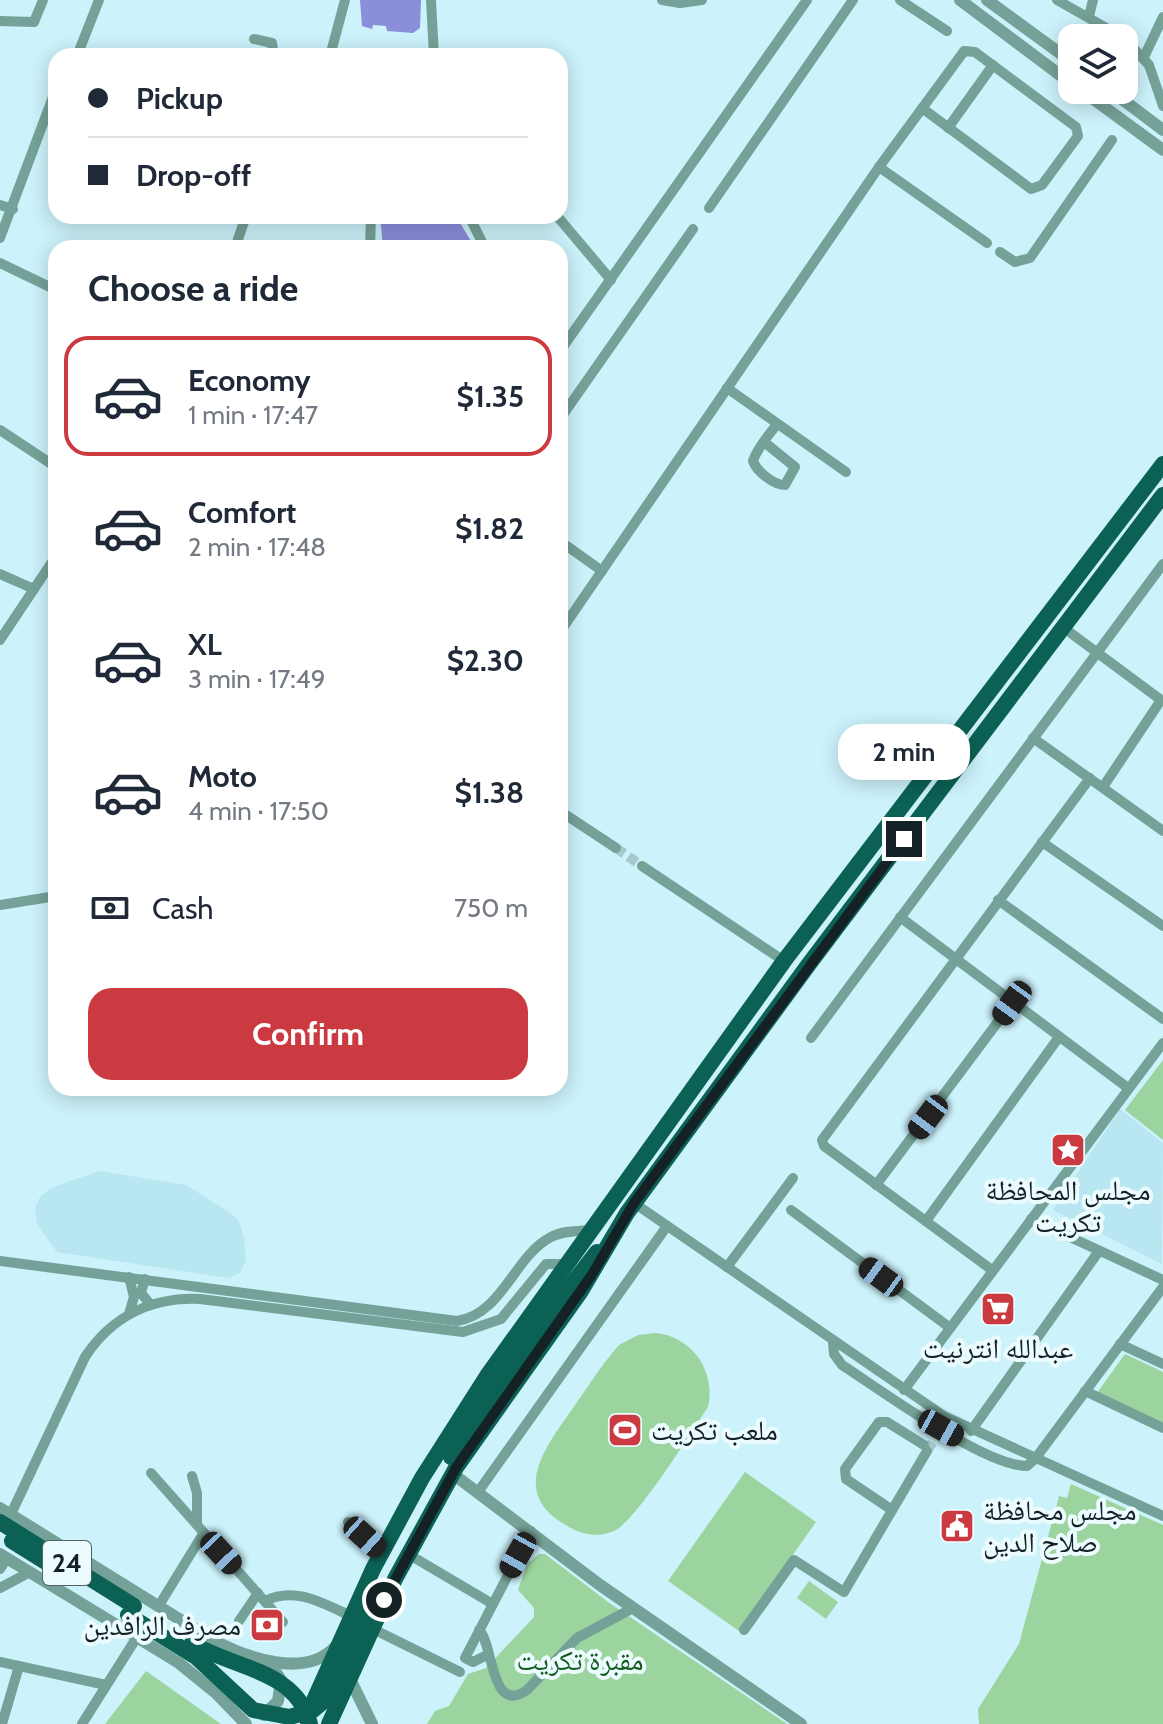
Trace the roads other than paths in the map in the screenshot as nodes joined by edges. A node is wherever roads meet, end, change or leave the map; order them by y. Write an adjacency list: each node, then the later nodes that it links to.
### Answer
1 (43, 0): 16 (street)
2 (99, 0): 20 (street)
3 (345, 0): 22 (street)
4 (431, 0): 23 (street)
5 (662, 0): 6 (street)
6 (702, 0)
7 (807, 0): 49 (street)
8 (853, 0): 41 (street)
9 (900, 0): 18 (street)
10 (960, 0): 28 (street)
11 (987, 0): 25 (street)
12 (1057, 0): 14 (street)
13 (1093, 0): 14 (street)
14 (1089, 16): 17 (street)
15 (1163, 17): 26 (street)
16 (0, 21)
17 (1102, 24)
18 (947, 31)
19 (254, 39): 21 (street)
20 (80, 48)
21 (273, 48)
22 (332, 48)
23 (434, 48)
24 (1138, 51): 26 (street)
25 (1058, 52)
26 (1144, 57): 29 (street)
27 (993, 65): 33 (street); 36 (street); 36 (street)
28 (1058, 73)
29 (1162, 91): 32 (street)
30 (1100, 104): 38 (street)
31 (1130, 104): 35 (street)
32 (1163, 106)
33 (922, 108): 36 (street); 39 (street)
34 (48, 111): 42 (street)
35 (1163, 127): 38 (street)
36 (948, 128)
37 (1112, 140): 47 (street)
38 (1158, 146)
39 (879, 167): 46 (street); 52 (street)
40 (0, 205): 42 (street)
41 (709, 208)
42 (13, 209): 45 (street)
43 (564, 224): 49 (street)
44 (693, 229): 53 (street)
45 (0, 238)
46 (987, 243)
47 (1000, 252)
48 (0, 263): 50 (street)
49 (611, 280): 51 (street)
50 (48, 286)
51 (568, 340)
52 (727, 388): 54 (street); 64 (street)
53 (568, 408)
54 (777, 424): 56 (street); 59 (street)
55 (0, 430): 57 (street)
56 (764, 442): 56 (street)
57 (48, 462)
58 (1163, 464): 85 (main road)
59 (846, 472)
60 (1163, 495): 68 (main road)
61 (568, 547): 64 (street)
62 (1163, 564): 70 (street)
63 (48, 568): 66 (street)
64 (602, 571): 67 (street)
65 (0, 574): 66 (street)
66 (34, 589): 69 (street)
67 (568, 620)
68 (1064, 628): 70 (street); 87 (main road)
69 (0, 640)
70 (1097, 654): 71 (street); 72 (street)
71 (1162, 700): 74 (street)
72 (1033, 738): 73 (street); 83 (street)
73 (1090, 778): 74 (street); 77 (street)
74 (1103, 787): 76 (street)
75 (568, 816): 78 (street)
76 (1163, 831)
77 (1042, 842): 81 (street); 84 (street)
78 (616, 848)
79 (642, 866): 85 (street)
80 (48, 897): 82 (street)
81 (998, 900): 86 (street); 89 (street)
82 (0, 905)
83 (900, 917): 86 (street); 91 (street)
84 (1163, 926)
85 (788, 956): 87 (main road); 101 (main road)
86 (954, 958): 88 (street); 95 (street)
87 (809, 964): 96 (main road)
88 (1012, 1003): 90 (street); 95 (street)
89 (1163, 1019)
90 (1059, 1037): 93 (street); 99 (street)
91 (811, 1038)
92 (1163, 1043): 93 (street)
93 (1128, 1088): 98 (street)
94 (793, 1178): 106 (street)
95 (876, 1185): 99 (street)
96 (634, 1203): 100 (street); 102 (main road)
97 (791, 1210): 114 (street)
98 (1031, 1219): 103 (street); 107 (street)
99 (926, 1221): 107 (street)
100 (667, 1226): 106 (street); 126 (street)
101 (589, 1230): 105 (main road); 109 (street)
102 (614, 1235): 124 (main road); 143 (main road, 24, bridge)
103 (1099, 1251): 110 (street); 121 (street)
104 (0, 1261): 108 (street)
105 (565, 1264): 112 (street); 134 (main road)
106 (727, 1267): 115 (street)
107 (992, 1270): 114 (street)
108 (129, 1277): 109 (street); 113 (street)
109 (145, 1279): 112 (street)
110 (1163, 1280)
111 (1163, 1287): 116 (street)
112 (150, 1304): 113 (street)
113 (129, 1314): 128 (street)
114 (949, 1327): 118 (street)
115 (833, 1342): 118 (street); 122 (street)
116 (1120, 1344): 117 (street); 119 (street)
117 (1163, 1364)
118 (904, 1390): 121 (street)
119 (1085, 1391): 120 (street); 122 (street)
120 (1163, 1428)
121 (971, 1431): 122 (street)
122 (1035, 1459): 129 (street)
123 (151, 1473): 131 (street)
124 (453, 1474): 126 (street); 135 (main road)
125 (192, 1476): 131 (street)
126 (478, 1492): 132 (street)
127 (892, 1510): 127 (street); 149 (street)
128 (4, 1515): 141 (street); 143 (main road, 24)
129 (1163, 1516)
130 (348, 1522): 134 (street)
131 (200, 1531): 139 (street); 141 (street)
132 (531, 1531): 140 (street); 142 (street)
133 (0, 1534): 143 (main road, 24)
134 (382, 1552): 144 (main road)
135 (408, 1554): 140 (street); 147 (main road)
136 (2, 1561): 137 (street)
137 (30, 1572): 138 (street); 150 (street)
138 (0, 1588)
139 (261, 1597): 144 (street); 145 (street); 146 (street)
140 (491, 1603): 148 (street)
141 (158, 1607): 152 (street)
142 (633, 1608): 153 (street); 167 (street)
143 (131, 1610): 164 (main road, 24, bridge)
144 (351, 1616): 151 (main road)
145 (239, 1621)
146 (283, 1622)
147 (371, 1628): 156 (street); 157 (main road)
148 (479, 1630): 153 (street); 153 (street)
149 (744, 1630)
150 (137, 1637): 158 (street); 159 (street)
151 (337, 1645): 152 (street); 163 (main road)
152 (241, 1654): 159 (street)
153 (487, 1655)
154 (0, 1662): 155 (street)
155 (19, 1666): 158 (street); 160 (street)
156 (460, 1672)
157 (349, 1677): 165 (main road); 166 (street)
158 (106, 1685): 161 (street)
159 (226, 1703): 162 (street)
160 (2, 1724)
161 (82, 1724)
162 (246, 1724)
163 (304, 1724)
164 (310, 1724)
165 (329, 1724)
166 (372, 1724)
167 (801, 1724)

